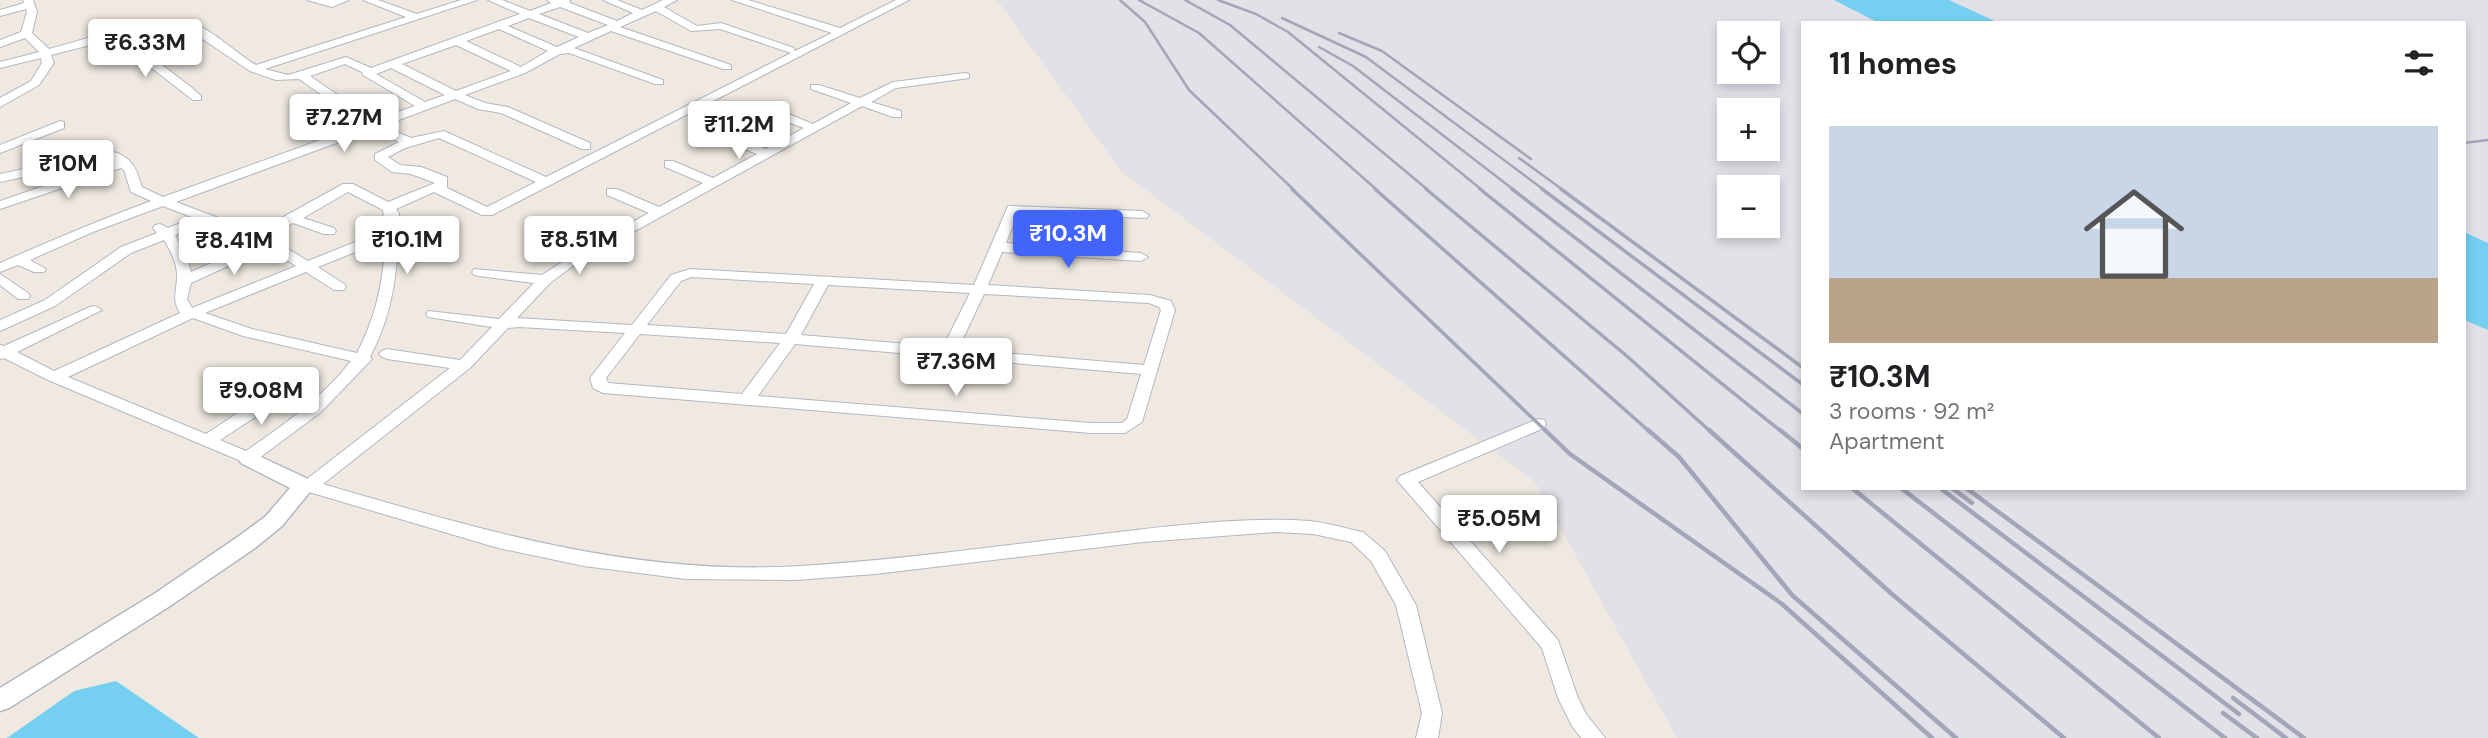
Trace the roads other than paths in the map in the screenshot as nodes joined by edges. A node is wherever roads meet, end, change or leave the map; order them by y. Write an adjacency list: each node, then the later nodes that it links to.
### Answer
1 (312, 0): 2 (street)
2 (344, 0)
3 (368, 0): 15 (street)
4 (472, 0): 15 (street)
5 (493, 0): 14 (street)
6 (608, 0): 13 (street)
7 (737, 0): 18 (street)
8 (904, 0): 18 (street)
9 (561, 1): 14 (street); 16 (street)
10 (28, 2): 12 (street); 19 (street)
11 (666, 2): 13 (street); 24 (street)
12 (0, 13)
13 (641, 13): 16 (street)
14 (530, 15): 17 (street); 21 (street)
15 (415, 17): 30 (street)
16 (616, 24): 21 (street); 29 (street)
17 (500, 26): 22 (street); 25 (street)
18 (841, 32): 55 (street)
19 (26, 34): 23 (street); 26 (street)
20 (116, 35): 26 (street); 30 (street); 38 (street)
21 (587, 37): 25 (street)
22 (457, 41): 27 (street); 32 (street)
23 (0, 44)
24 (790, 50)
25 (558, 51): 32 (street); 35 (street)
26 (46, 55): 28 (street); 39 (street)
27 (392, 64): 31 (street); 37 (street)
28 (0, 65)
29 (726, 67)
30 (254, 69): 33 (street)
31 (369, 71): 33 (street); 41 (street)
32 (521, 71): 37 (street)
33 (299, 74): 45 (street)
34 (965, 76): 40 (street)
35 (659, 82)
36 (814, 87): 40 (street)
37 (457, 96): 41 (street); 49 (street)
38 (197, 98)
39 (0, 103)
40 (862, 103): 43 (street); 46 (street)
41 (425, 107): 45 (street)
42 (772, 112): 46 (street)
43 (897, 114)
44 (60, 125): 50 (street)
45 (374, 126): 48 (street); 59 (street)
46 (814, 128): 51 (street)
47 (725, 137): 51 (street)
48 (409, 142): 55 (street); 57 (street)
49 (586, 146)
50 (0, 149)
51 (765, 153): 56 (street)
52 (125, 162): 54 (street); 59 (street); 60 (street)
53 (669, 164): 56 (street)
54 (0, 178)
55 (545, 181): 57 (street)
56 (712, 182): 62 (street)
57 (440, 189): 61 (street)
58 (612, 192): 62 (street)
59 (162, 202): 65 (street); 74 (street)
60 (0, 205)
61 (388, 207): 64 (street); 69 (street)
62 (659, 212): 71 (street)
63 (1142, 215): 72 (street)
64 (291, 218): 67 (street); 70 (street)
65 (204, 219): 68 (street); 70 (street)
66 (556, 224): 71 (street)
67 (329, 231)
68 (164, 232): 80 (street); 90 (street)
69 (393, 232): 75 (street); 96 (street)
70 (262, 240): 75 (street); 80 (street)
71 (599, 243): 81 (street)
72 (997, 247): 73 (street); 84 (street)
73 (1142, 257)
74 (17, 260): 76 (street); 77 (street)
75 (308, 266): 83 (street); 87 (street)
76 (0, 268)
77 (39, 269)
78 (478, 272): 81 (street)
79 (0, 278): 85 (street)
80 (185, 280): 87 (street)
81 (545, 280): 89 (street)
82 (823, 282): 84 (street); 91 (street); 92 (street)
83 (340, 287)
84 (979, 290): 94 (street); 98 (street)
85 (23, 296)
86 (95, 310): 93 (street)
87 (192, 313): 96 (street); 99 (street)
88 (433, 314): 89 (street)
89 (503, 324): 91 (street); 97 (street)
90 (0, 326)
91 (636, 328): 92 (street); 101 (street)
92 (791, 339): 94 (street); 101 (street)
93 (1, 352): 99 (street)
94 (948, 354): 98 (street)
95 (387, 355): 97 (street)
96 (364, 359): 104 (street)
97 (464, 365): 105 (street)
98 (1149, 370): 101 (street)
99 (54, 377): 103 (street)
100 (295, 383): 103 (street)
101 (746, 400)
102 (1538, 424): 108 (street)
103 (207, 441): 104 (street)
104 (248, 458): 105 (street)
105 (306, 487): 106 (street); 107 (street)
106 (0, 701)
107 (1427, 738)
108 (1594, 738)

